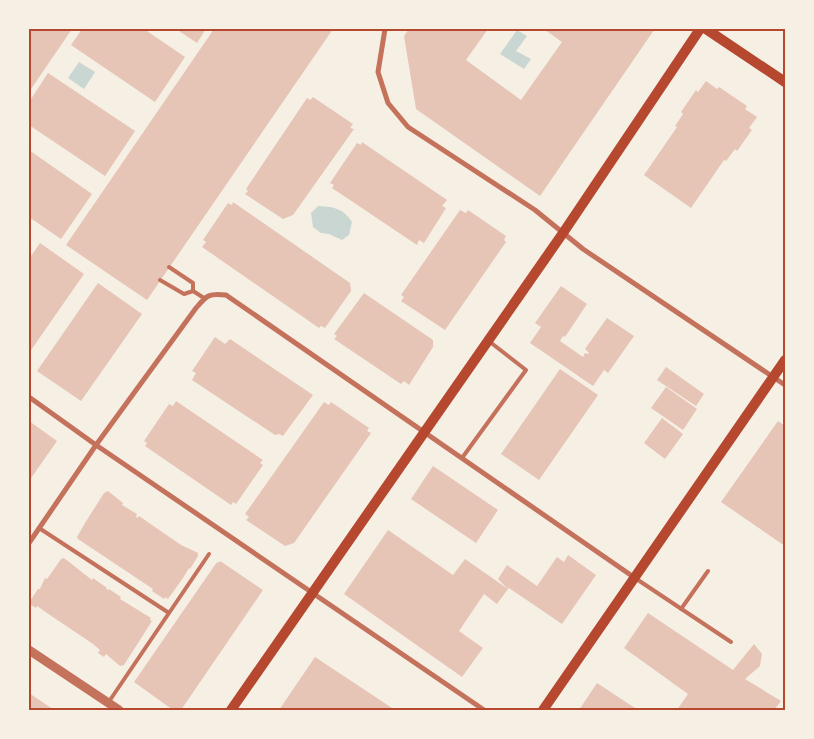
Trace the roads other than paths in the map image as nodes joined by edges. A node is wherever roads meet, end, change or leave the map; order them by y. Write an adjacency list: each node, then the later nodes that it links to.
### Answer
1 (386, 29): 5 (street)
2 (700, 29): 5 (main road)
3 (706, 29): 4 (main road)
4 (785, 82)
5 (563, 233): 10 (main road); 12 (street)
6 (169, 267): 8 (lane)
7 (160, 280): 8 (lane)
8 (193, 292): 9 (lane)
9 (204, 298): 15 (street); 16 (street)
10 (489, 341): 15 (main road); 17 (lane)
11 (785, 360): 12 (main road)
12 (774, 377): 13 (street); 22 (main road)
13 (785, 385)
14 (29, 397): 16 (street)
15 (424, 432): 17 (street); 23 (main road)
16 (96, 445): 18 (street); 23 (street)
17 (462, 458): 22 (street)
18 (39, 528): 19 (street); 25 (lane)
19 (29, 543)
20 (209, 554): 25 (lane)
21 (708, 571): 24 (lane)
22 (635, 578): 24 (lane); 32 (main road)
23 (313, 592): 30 (main road); 31 (street)
24 (681, 609): 26 (lane)
25 (169, 614): 28 (lane)
26 (731, 642)
27 (29, 650): 28 (street)
28 (108, 703): 29 (street)
29 (119, 710)
30 (231, 710)
31 (484, 710)
32 (543, 710)

